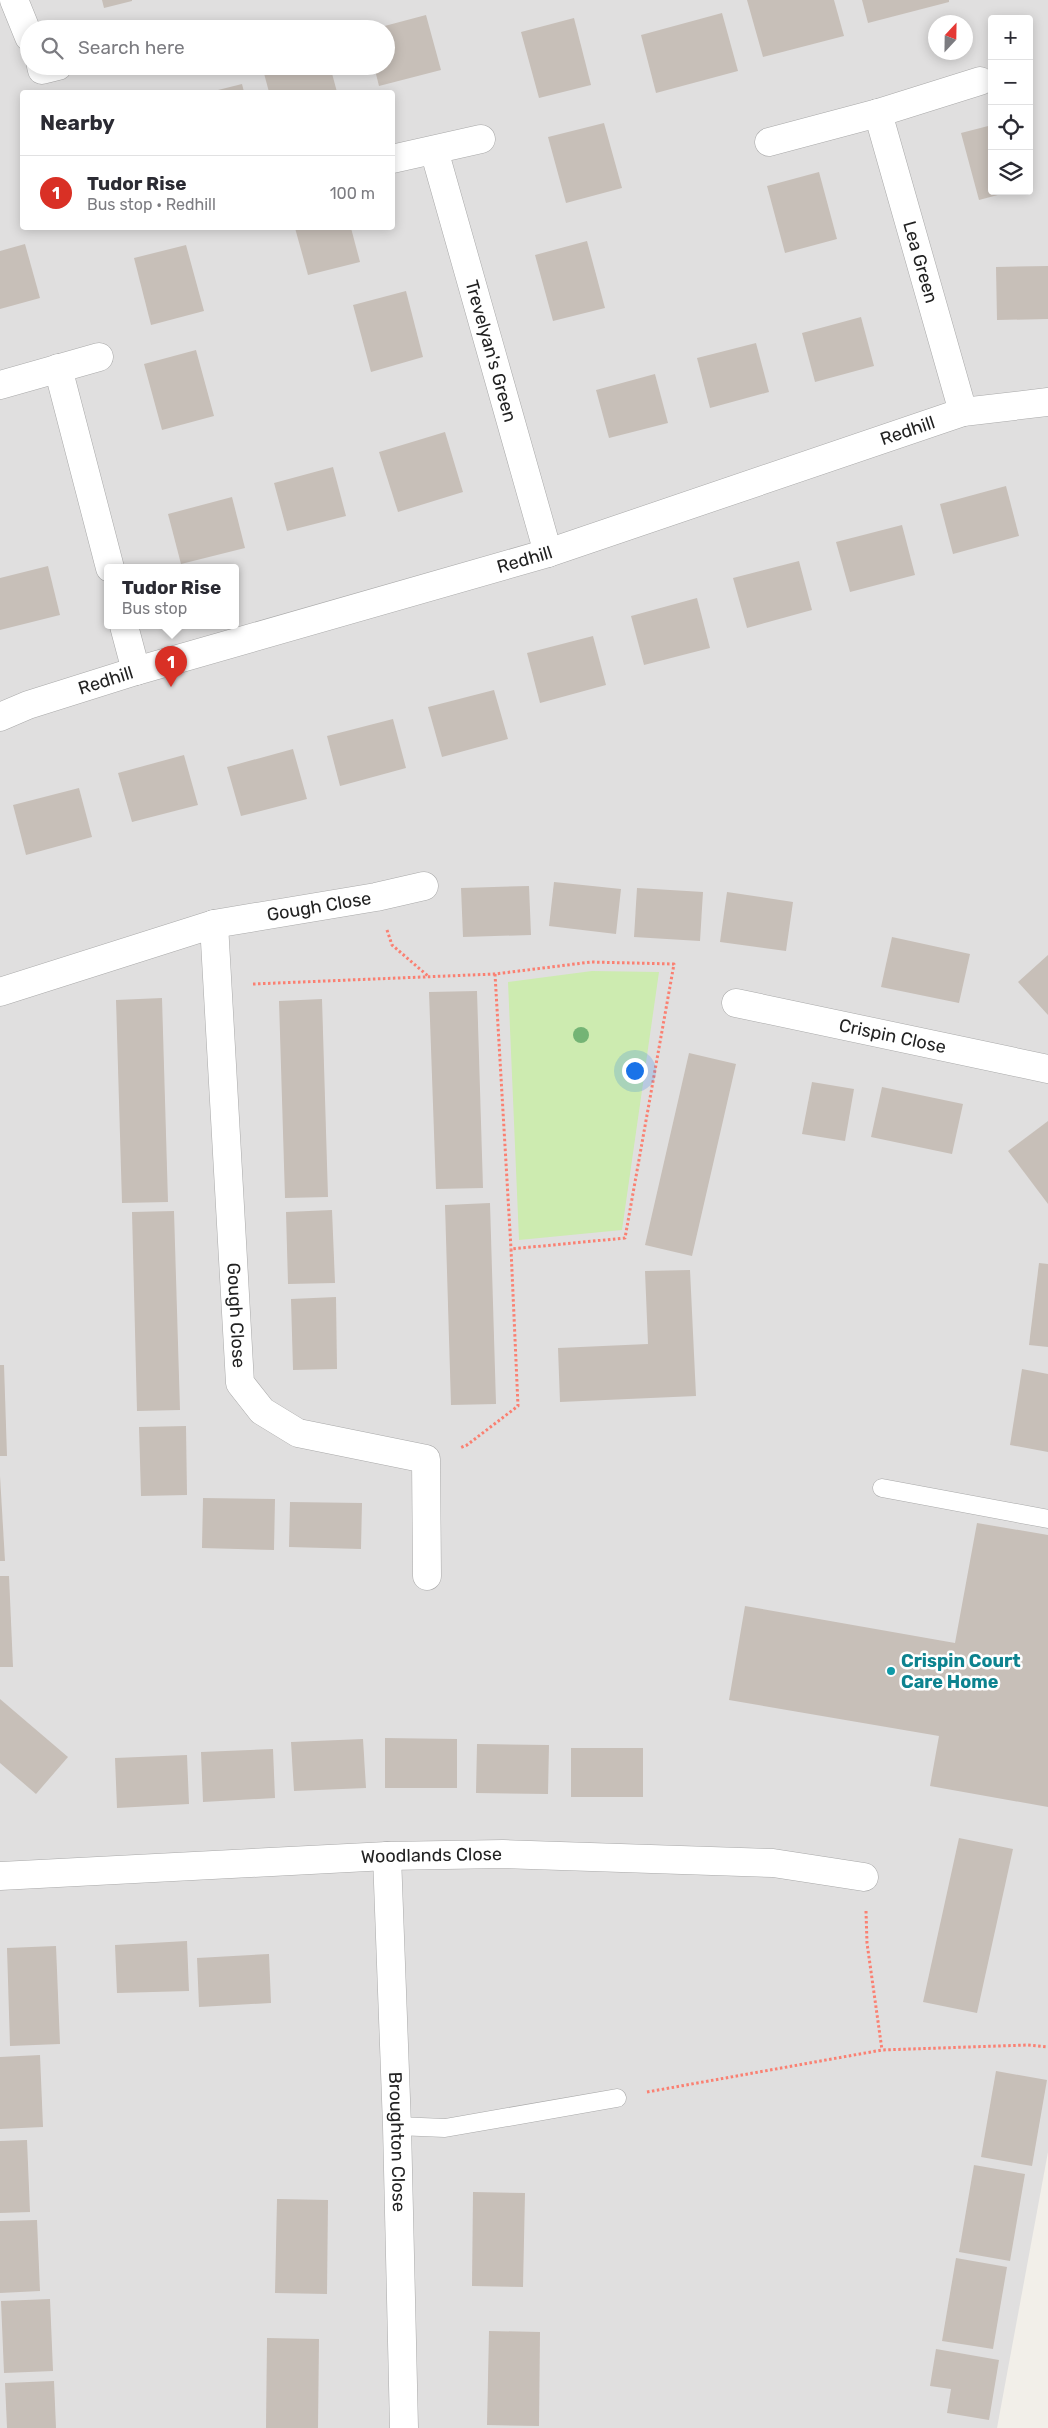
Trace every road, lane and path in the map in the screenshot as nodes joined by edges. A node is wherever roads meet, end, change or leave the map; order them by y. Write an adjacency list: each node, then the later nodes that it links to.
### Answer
1 (14, 0): 2 (street)
2 (22, 20)
3 (980, 81): 4 (street)
4 (878, 113): 6 (street); 13 (street, Lea Green)
5 (481, 139): 7 (street)
6 (769, 142)
7 (434, 150): 8 (street); 14 (street, Trevelyan's Green)
8 (395, 158)
9 (99, 357): 10 (street)
10 (58, 368): 11 (street); 15 (street)
11 (0, 386)
12 (1048, 402): 13 (street, Redhill)
13 (963, 412): 14 (street, Redhill)
14 (548, 553): 17 (street, Redhill)
15 (109, 564)
16 (125, 629): 17 (street)
17 (136, 671): 18 (street, Redhill)
18 (0, 718)
19 (424, 886): 20 (street, Gough Close)
20 (376, 897): 21 (street, Gough Close); 23 (path)
21 (214, 924): 24 (street, Gough Close); 25 (street, Gough Close)
22 (495, 974): 23 (path); 28 (path); 28 (path)
23 (428, 977): 24 (path)
24 (218, 985): 29 (street, Gough Close)
25 (0, 992)
26 (736, 1002): 27 (street, Crispin Close)
27 (1048, 1069)
28 (511, 1249): 29 (path)
29 (426, 1459): 32 (street)
30 (882, 1488): 31 (lane)
31 (1048, 1519)
32 (426, 1576)
33 (387, 1856): 34 (street, Woodlands Close); 35 (street, Woodlands Close); 39 (street, Broughton Close)
34 (0, 1876)
35 (864, 1877): 37 (path)
36 (1048, 2047): 37 (path)
37 (882, 2050): 38 (path)
38 (617, 2098): 39 (lane)
39 (397, 2126): 40 (street, Broughton Close)
40 (404, 2428)

